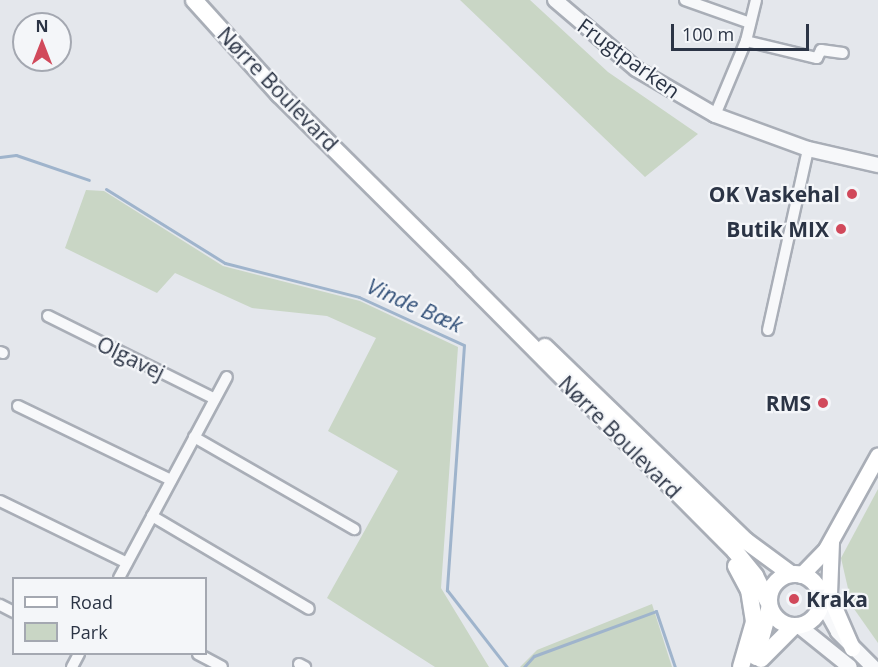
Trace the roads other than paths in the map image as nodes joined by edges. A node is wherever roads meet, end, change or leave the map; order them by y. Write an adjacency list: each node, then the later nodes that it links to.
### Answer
1 (194, 0): 11 (main road, Nørre Boulevard)
2 (555, 0): 8 (street, Frugtparken)
3 (685, 0): 5 (street)
4 (756, 0): 5 (street)
5 (750, 23): 6 (street)
6 (746, 41): 7 (street); 8 (street)
7 (843, 53)
8 (714, 115): 9 (street, Frugtparken)
9 (808, 149): 10 (street, Frugtparken); 13 (street)
10 (878, 165)
11 (464, 278): 19 (main road, Nørre Boulevard); 26 (main road, Nørre Boulevard)
12 (48, 316): 15 (street, Olgavej)
13 (768, 330)
14 (226, 377): 15 (street)
15 (215, 399): 17 (street)
16 (18, 406): 20 (street)
17 (194, 437): 20 (street); 23 (street)
18 (878, 455): 24 (main road)
19 (658, 474): 29 (main road, Nørre Boulevard); 35 (main road)
20 (171, 480): 22 (street)
21 (0, 501): 25 (street)
22 (152, 516): 25 (street); 30 (street)
23 (354, 529)
24 (829, 545): 26 (main road); 28 (main road); 32 (main road)
25 (127, 563): 27 (street)
26 (796, 574): 28 (main road); 29 (main road)
27 (120, 577)
28 (820, 596): 31 (main road); 32 (street)
29 (769, 605): 31 (main road); 36 (main road)
30 (309, 609)
31 (796, 627): 37 (main road); 38 (street)
32 (852, 648): 39 (street)
33 (200, 655): 34 (street)
34 (222, 667)
35 (741, 667)
36 (751, 667)
37 (756, 667)
38 (850, 667)
39 (873, 667)

